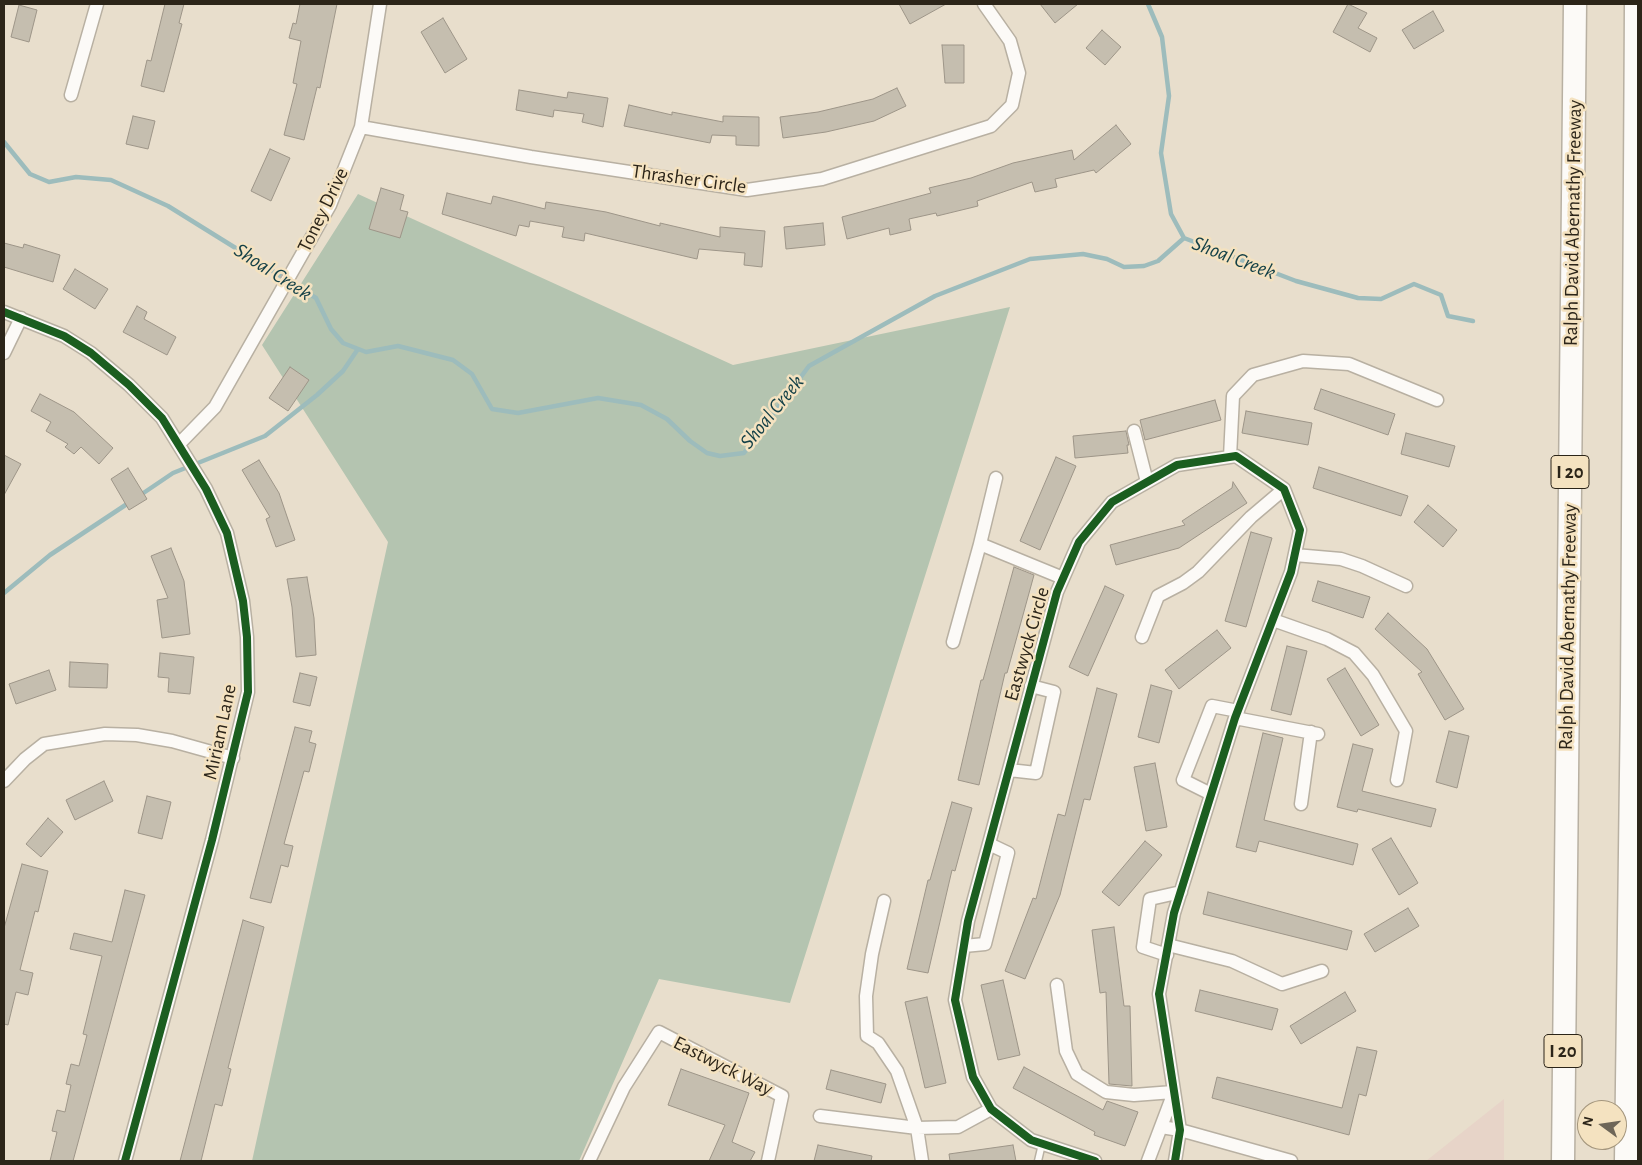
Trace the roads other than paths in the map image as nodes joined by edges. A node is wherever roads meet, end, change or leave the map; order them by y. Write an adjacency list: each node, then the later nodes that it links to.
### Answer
1 (97, 4): 6 (street)
2 (380, 4): 7 (street, Toney Drive)
3 (984, 4): 7 (street, Thrasher Circle)
4 (1575, 4): 38 (highway, Ralph David Abernathy Freeway / I 20)
5 (1636, 4): 26 (highway)
6 (72, 95)
7 (361, 127): 13 (street, Toney Drive)
8 (4, 312): 9 (street, Miriam Lane)
9 (21, 318): 10 (street); 13 (street, Miriam Lane)
10 (4, 353)
11 (1436, 400): 14 (street)
12 (1134, 431): 16 (street)
13 (179, 444): 28 (street, Miriam Lane)
14 (1230, 457): 16 (street, Eastwyck Circle); 17 (street)
15 (996, 478): 18 (street)
16 (1147, 482): 20 (street, Eastwyck Circle)
17 (1284, 489): 19 (street); 23 (street)
18 (980, 544): 20 (street); 24 (street)
19 (1294, 555): 21 (street); 22 (street)
20 (1063, 578): 25 (street, Eastwyck Circle)
21 (1406, 586)
22 (1273, 620): 27 (street); 30 (street)
23 (1142, 637)
24 (953, 642)
25 (1032, 686): 29 (street, Eastwyck Circle); 29 (street)
26 (1632, 697): 37 (highway); 61 (highway)
27 (1237, 714): 32 (street); 32 (street); 33 (street)
28 (233, 758): 31 (street); 50 (street, Miriam Lane)
29 (1009, 770): 34 (street, Eastwyck Circle)
30 (1397, 780)
31 (4, 781)
32 (1211, 794): 35 (street)
33 (1300, 804)
34 (989, 844): 39 (street, Eastwyck Circle); 39 (street)
35 (1181, 892): 40 (street); 40 (street)
36 (884, 901): 47 (street)
37 (1638, 909)
38 (1564, 940): 59 (highway); 60 (highway, Ralph David Abernathy Freeway / I 20)
39 (964, 946): 44 (street, Eastwyck Circle)
40 (1168, 950): 41 (street); 43 (street)
41 (1322, 971)
42 (1057, 985): 43 (street)
43 (1173, 1092): 46 (street); 48 (street)
44 (991, 1109): 47 (street); 49 (street, Eastwyck Circle)
45 (820, 1116): 47 (street)
46 (1161, 1127): 48 (street); 56 (street)
47 (916, 1128): 53 (street)
48 (1180, 1130): 57 (street); 58 (street)
49 (1042, 1144): 54 (lane); 55 (street, Eastwyck Circle)
50 (125, 1161)
51 (589, 1161): 52 (street, Eastwyck Way)
52 (768, 1161)
53 (922, 1161)
54 (1038, 1161)
55 (1095, 1161)
56 (1148, 1161)
57 (1175, 1161)
58 (1291, 1161)
59 (1550, 1161)
60 (1563, 1161)
61 (1626, 1161)

